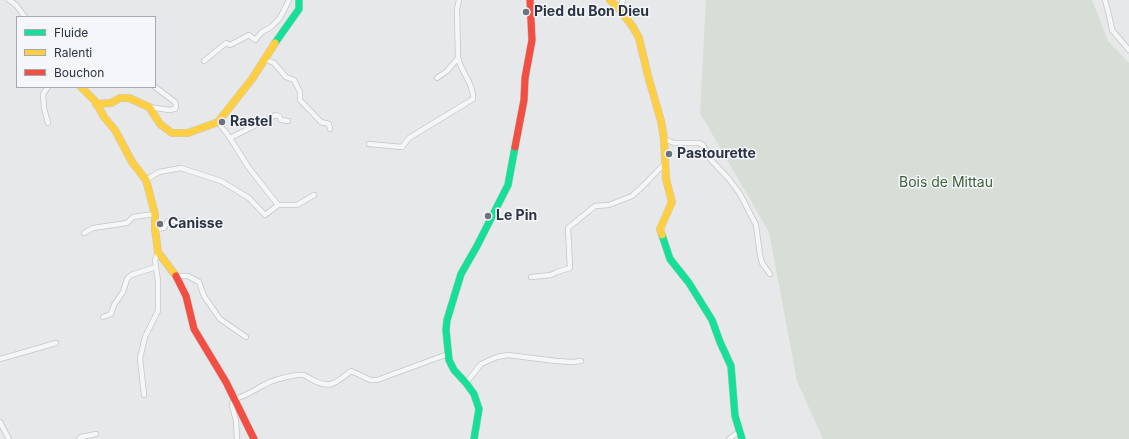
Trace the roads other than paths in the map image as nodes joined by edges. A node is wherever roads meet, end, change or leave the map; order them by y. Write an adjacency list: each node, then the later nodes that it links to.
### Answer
1 (9, 0): 10 (street)
2 (289, 0): 14 (street)
3 (299, 0): 13 (street)
4 (459, 0): 12 (street)
5 (530, 0): 44 (street)
6 (610, 0): 9 (street)
7 (624, 0): 9 (street)
8 (1105, 0): 11 (street)
9 (619, 9): 26 (street)
10 (24, 16)
11 (1129, 50)
12 (458, 58): 15 (street); 27 (street)
13 (264, 59): 22 (street); 24 (street)
14 (204, 62)
15 (437, 78)
16 (47, 88): 23 (street)
17 (82, 88): 19 (street)
18 (155, 88): 20 (street)
19 (96, 104): 20 (street); 29 (street)
20 (149, 107): 22 (street)
21 (288, 121): 25 (street)
22 (218, 122): 25 (street)
23 (48, 123)
24 (330, 129)
25 (230, 138): 31 (street)
26 (664, 139): 28 (street); 38 (street)
27 (369, 144)
28 (666, 162): 40 (street); 53 (street)
29 (146, 180): 31 (street); 32 (street)
30 (314, 195): 31 (street)
31 (278, 205)
32 (155, 214): 34 (street); 35 (street)
33 (183, 221): 34 (street)
34 (156, 229): 36 (street)
35 (84, 233)
36 (158, 252): 37 (street); 39 (street)
37 (156, 268): 41 (street); 48 (street)
38 (770, 274)
39 (176, 276): 42 (street); 49 (street)
40 (531, 277)
41 (103, 317)
42 (246, 337)
43 (56, 343): 45 (street)
44 (448, 354): 47 (street); 49 (street)
45 (0, 359)
46 (581, 361): 47 (street)
47 (466, 383): 58 (street)
48 (144, 395)
49 (234, 399): 50 (street)
50 (238, 414): 56 (street); 57 (street)
51 (0, 422): 54 (street)
52 (96, 434): 55 (street)
53 (741, 435): 59 (street)
54 (9, 439)
55 (79, 439)
56 (237, 439)
57 (254, 439)
58 (474, 439)
59 (729, 439)

